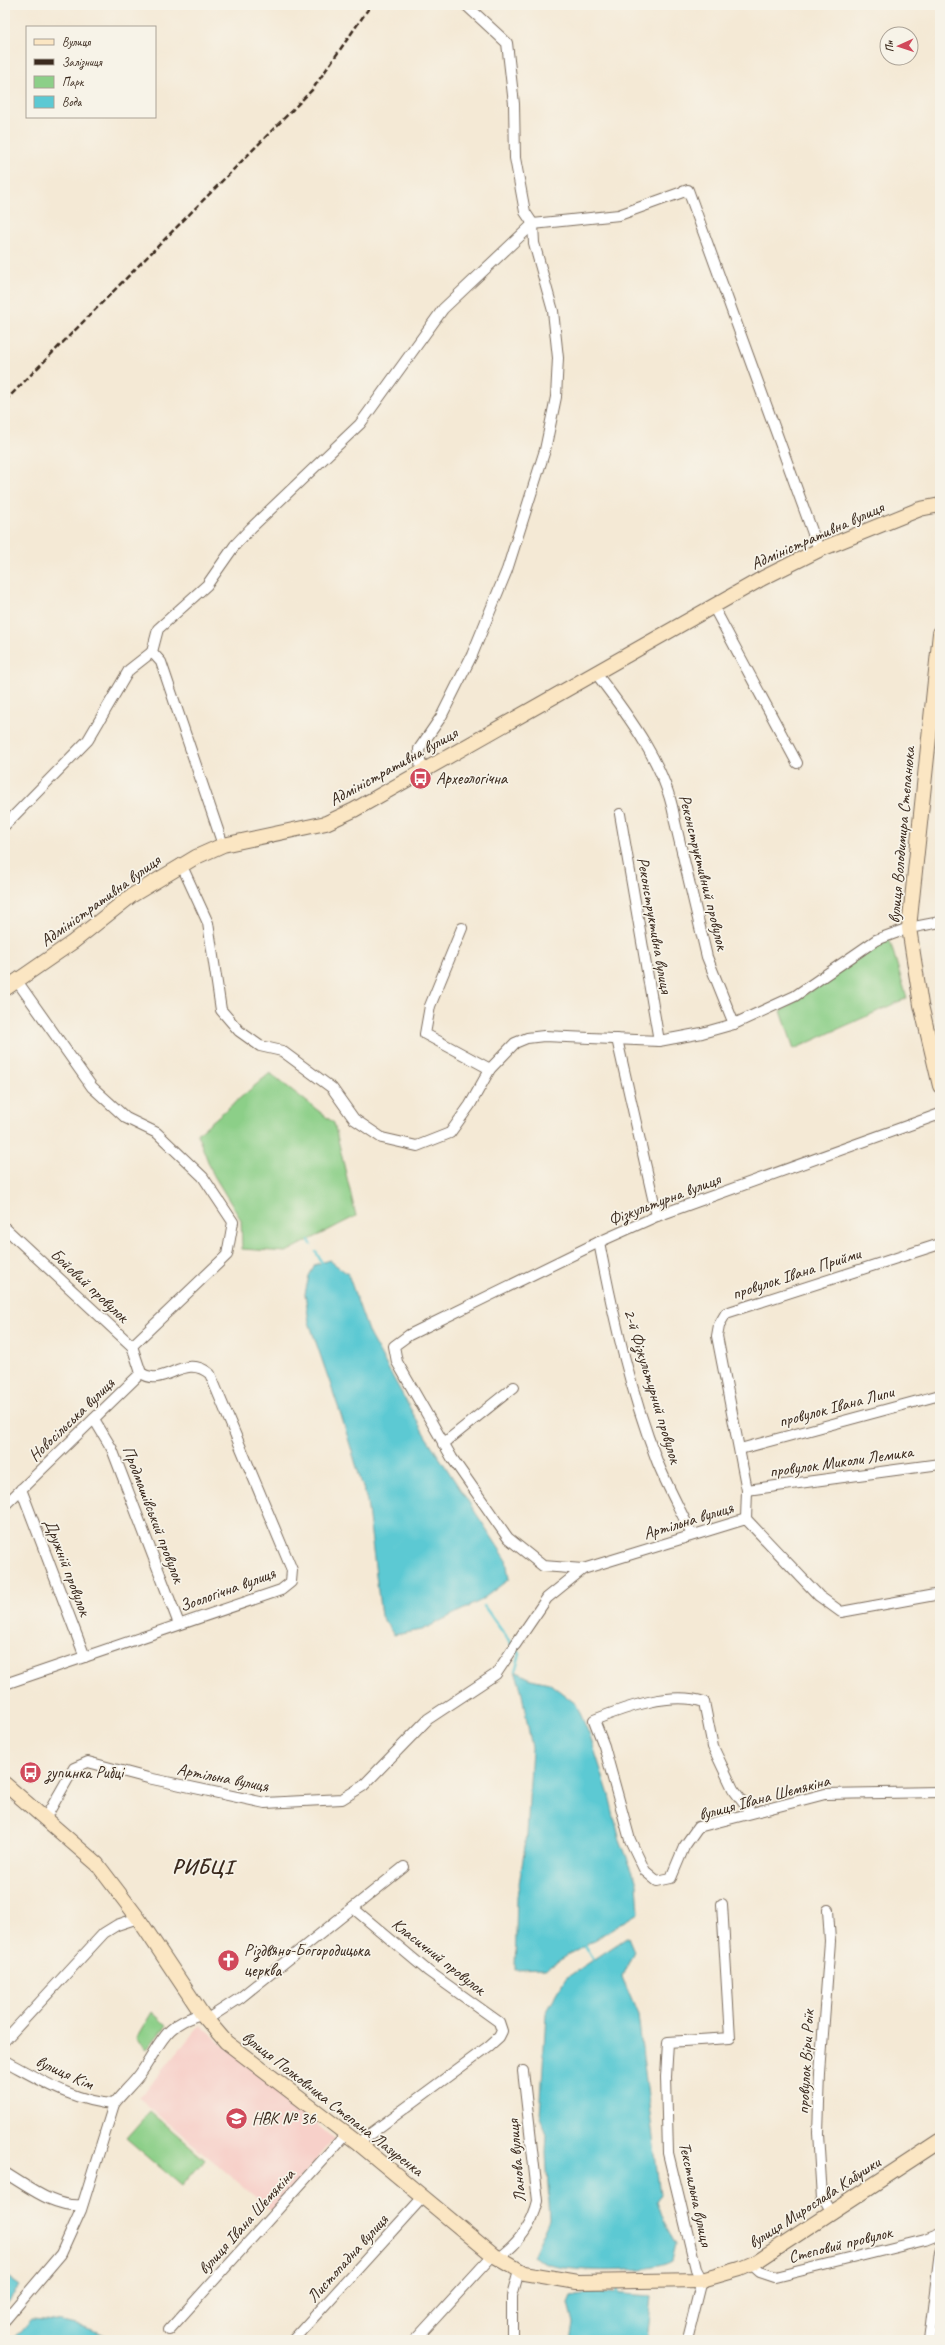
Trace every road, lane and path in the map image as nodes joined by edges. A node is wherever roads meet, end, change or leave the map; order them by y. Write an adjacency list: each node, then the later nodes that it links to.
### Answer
1 (466, 5): 2 (street)
2 (533, 224): 4 (street); 7 (street); 10 (street)
3 (940, 505): 4 (street, Адміністративна вулиця)
4 (819, 550): 5 (street, Адміністративна вулиця)
5 (713, 606): 8 (street, Адміністративна вулиця); 9 (street)
6 (940, 634): 17 (street, вулиця Володимира Степанюка)
7 (152, 652): 12 (street); 13 (street)
8 (595, 672): 10 (street, Адміністративна вулиця); 20 (street, Реконструктивний провулок)
9 (797, 763)
10 (421, 772): 13 (street, Адміністративна вулиця)
11 (620, 814): 22 (street, Реконструктивна вулиця)
12 (5, 825)
13 (223, 845): 14 (street, Адміністративна вулиця)
14 (181, 864): 18 (street, Адміністративна вулиця); 23 (street)
15 (940, 922): 17 (street)
16 (462, 928): 23 (street)
17 (909, 928): 20 (street); 24 (street, вулиця Володимира Степанюка)
18 (17, 981): 19 (street, Адміністративна вулиця); 30 (street)
19 (5, 989)
20 (734, 1024): 22 (street)
21 (617, 1039): 22 (street); 23 (street); 26 (street)
22 (659, 1041)
23 (490, 1069)
24 (940, 1086)
25 (940, 1114): 26 (street, Фізкультурна вулиця)
26 (657, 1216): 28 (street, Фізкультурна вулиця)
27 (5, 1228): 30 (street, Бойовий провулок)
28 (599, 1242): 35 (street, Фізкультурна вулиця); 42 (street, 2-й Фізкультурний провулок)
29 (940, 1244): 36 (street, провулок Івана Прийми)
30 (132, 1346): 31 (street, Бойовий провулок)
31 (141, 1373): 34 (street, Новосільська вулиця); 45 (street, Зоологічна вулиця)
32 (514, 1387): 35 (street)
33 (940, 1395): 36 (street, провулок Івана Липи)
34 (94, 1419): 38 (street, Новосільська вулиця); 45 (street, Продмашівський провулок)
35 (443, 1444): 43 (street)
36 (740, 1449): 39 (street, провулок Івана Прийми)
37 (940, 1464): 39 (street, провулок Миколи Лемика)
38 (21, 1489): 40 (street, Новосільська вулиця); 46 (street, Дружній провулок)
39 (747, 1490): 41 (street, провулок Івана Прийми)
40 (5, 1505)
41 (746, 1519): 42 (street, Артільна вулиця); 44 (street, Артільна вулиця)
42 (692, 1535): 43 (street, Артільна вулиця)
43 (583, 1569): 51 (street, Артільна вулиця)
44 (940, 1594)
45 (178, 1624): 46 (street, Зоологічна вулиця)
46 (85, 1657): 47 (street, Зоологічна вулиця)
47 (5, 1684)
48 (5, 1784): 51 (street, вулиця Полковника Степана Лазуренка)
49 (940, 1792): 50 (street, вулиця Івана Шемякіна)
50 (751, 1813): 50 (street, вулиця Івана Шемякіна)
51 (46, 1817): 56 (street, вулиця Полковника Степана Лазуренка)
52 (404, 1867): 54 (street)
53 (722, 1904): 74 (street, Текстильна вулиця)
54 (353, 1908): 57 (street); 64 (street, Класичний провулок)
55 (828, 1910): 68 (street, провулок Віри Роїк)
56 (138, 1918): 57 (street, вулиця Полковника Степана Лазуренка); 58 (street)
57 (204, 2017): 61 (street); 62 (street, вулиця Полковника Степана Лазуренка)
58 (5, 2040)
59 (5, 2061): 61 (street, вулиця Кім)
60 (523, 2071): 71 (street, Ланова вулиця)
61 (114, 2104): 67 (street)
62 (346, 2134): 64 (street, вулиця Полковника Степана Лазуренка); 77 (street, вулиця Івана Шемякіна)
63 (940, 2140): 68 (street, вулиця Мирослава Кабушки)
64 (358, 2143): 66 (street, вулиця Полковника Степана Лазуренка)
65 (5, 2174): 67 (street)
66 (424, 2197): 71 (street, вулиця Полковника Степана Лазуренка); 78 (street, Листопадна вулиця)
67 (82, 2205): 76 (street)
68 (831, 2213): 72 (street, вулиця Мирослава Кабушки)
69 (940, 2234): 72 (street, Степовий провулок)
70 (940, 2251): 82 (street)
71 (496, 2256): 73 (street, вулиця Полковника Степана Лазуренка); 79 (street, Ланова вулиця)
72 (751, 2264): 74 (street, вулиця Мирослава Кабушки)
73 (519, 2271): 75 (street, вулиця Полковника Степана Лазуренка); 80 (street)
74 (702, 2280): 75 (street, вулиця Мирослава Кабушки); 81 (street)
75 (615, 2282)
76 (5, 2320)
77 (169, 2330)
78 (293, 2340)
79 (415, 2340)
80 (512, 2340)
81 (686, 2340)
82 (929, 2340)

